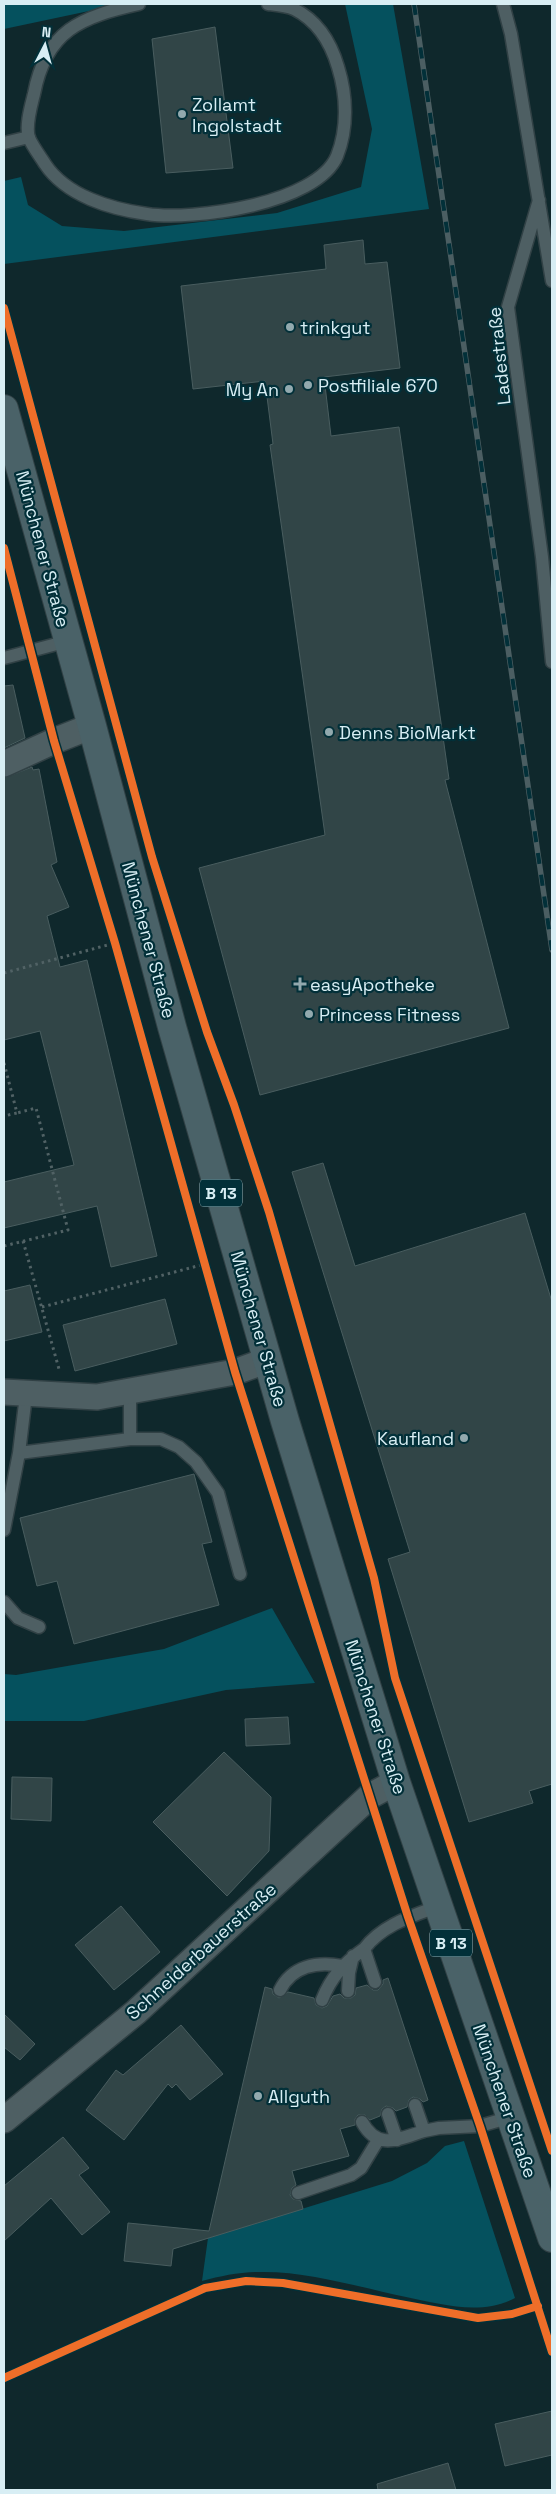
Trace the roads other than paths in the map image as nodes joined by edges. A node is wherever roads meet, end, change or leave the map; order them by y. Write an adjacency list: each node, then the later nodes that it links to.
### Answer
1 (139, 4): 4 (lane)
2 (268, 4): 4 (lane)
3 (503, 4): 6 (lane, Ladestraße)
4 (28, 137): 5 (lane)
5 (4, 143)
6 (539, 200): 7 (lane, Ladestraße); 12 (lane, Ladestraße)
7 (552, 281)
8 (4, 409): 9 (main road, Münchener Straße / B 13)
9 (8, 441): 10 (main road, Münchener Straße / B 13)
10 (68, 641): 11 (lane); 13 (main road, Münchener Straße / B 13)
11 (4, 658)
12 (552, 662)
13 (92, 726): 14 (street); 15 (main road, Münchener Straße / B 13)
14 (4, 764)
15 (268, 1360): 16 (street); 24 (main road, Münchener Straße / B 13)
16 (130, 1392): 17 (street); 18 (lane)
17 (15, 1393): 19 (lane)
18 (130, 1439): 19 (lane); 21 (lane)
19 (19, 1453): 20 (lane)
20 (4, 1530)
21 (240, 1574)
22 (4, 1602): 23 (lane)
23 (39, 1627)
24 (396, 1782): 25 (main road, Münchener Straße / B 13); 35 (street, Schneiderbauerstraße)
25 (438, 1906): 26 (lane); 34 (main road, Münchener Straße / B 13)
26 (358, 1952): 27 (lane); 28 (lane); 30 (lane)
27 (342, 1966): 29 (lane); 31 (lane)
28 (375, 1982)
29 (280, 1990)
30 (348, 1991)
31 (322, 2000)
32 (415, 2105): 37 (lane)
33 (388, 2114): 39 (lane)
34 (511, 2117): 37 (lane); 41 (main road, Münchener Straße / B 13)
35 (4, 2120)
36 (362, 2122): 38 (lane)
37 (424, 2131): 39 (lane)
38 (378, 2140): 39 (lane); 40 (lane)
39 (397, 2140)
40 (298, 2192)
41 (552, 2238)

